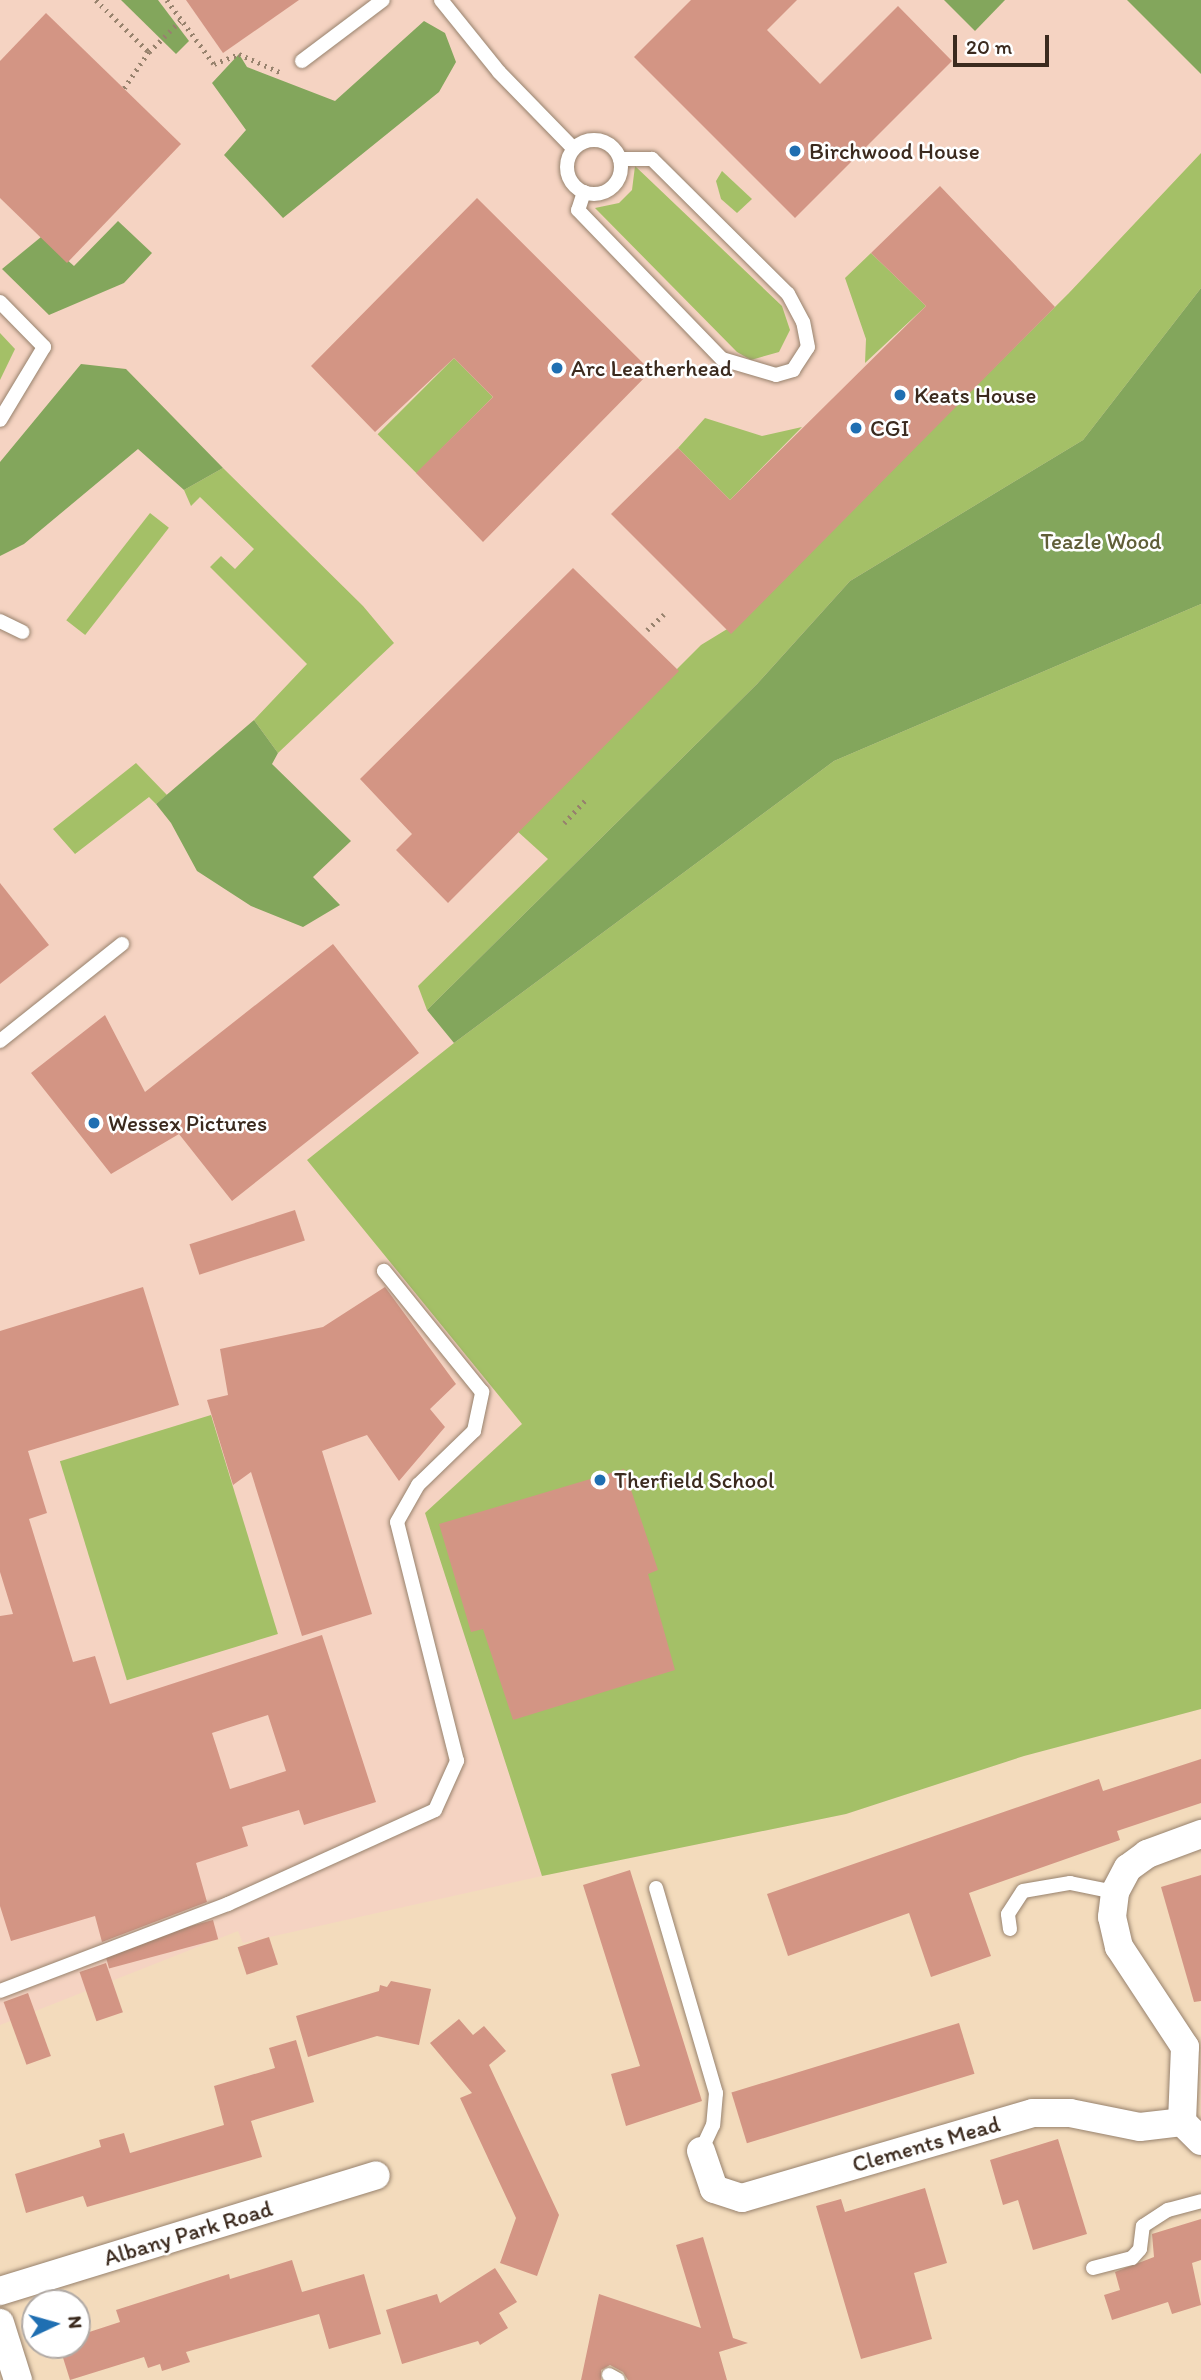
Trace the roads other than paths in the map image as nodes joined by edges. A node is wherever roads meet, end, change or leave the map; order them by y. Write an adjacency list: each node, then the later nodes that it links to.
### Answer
1 (383, 0): 3 (lane)
2 (441, 0): 4 (lane)
3 (302, 61)
4 (574, 149): 5 (lane); 6 (lane)
5 (620, 159): 6 (lane); 6 (lane)
6 (584, 192)
7 (0, 302): 8 (lane)
8 (0, 419)
9 (0, 621): 10 (lane)
10 (23, 632)
11 (122, 944): 12 (lane)
12 (0, 1041)
13 (384, 1271): 18 (lane)
14 (1201, 1834): 16 (street)
15 (656, 1888): 21 (lane)
16 (1115, 1892): 17 (lane); 19 (street, Clements Mead)
17 (1010, 1929)
18 (0, 1991)
19 (1193, 2045): 20 (street, Clements Mead)
20 (1191, 2131): 21 (street, Clements Mead)
21 (701, 2151)
22 (376, 2175): 25 (street, Albany Park Road)
23 (1201, 2201): 24 (lane)
24 (1093, 2268)
25 (0, 2291)
26 (0, 2323): 27 (street)
27 (9, 2362)

